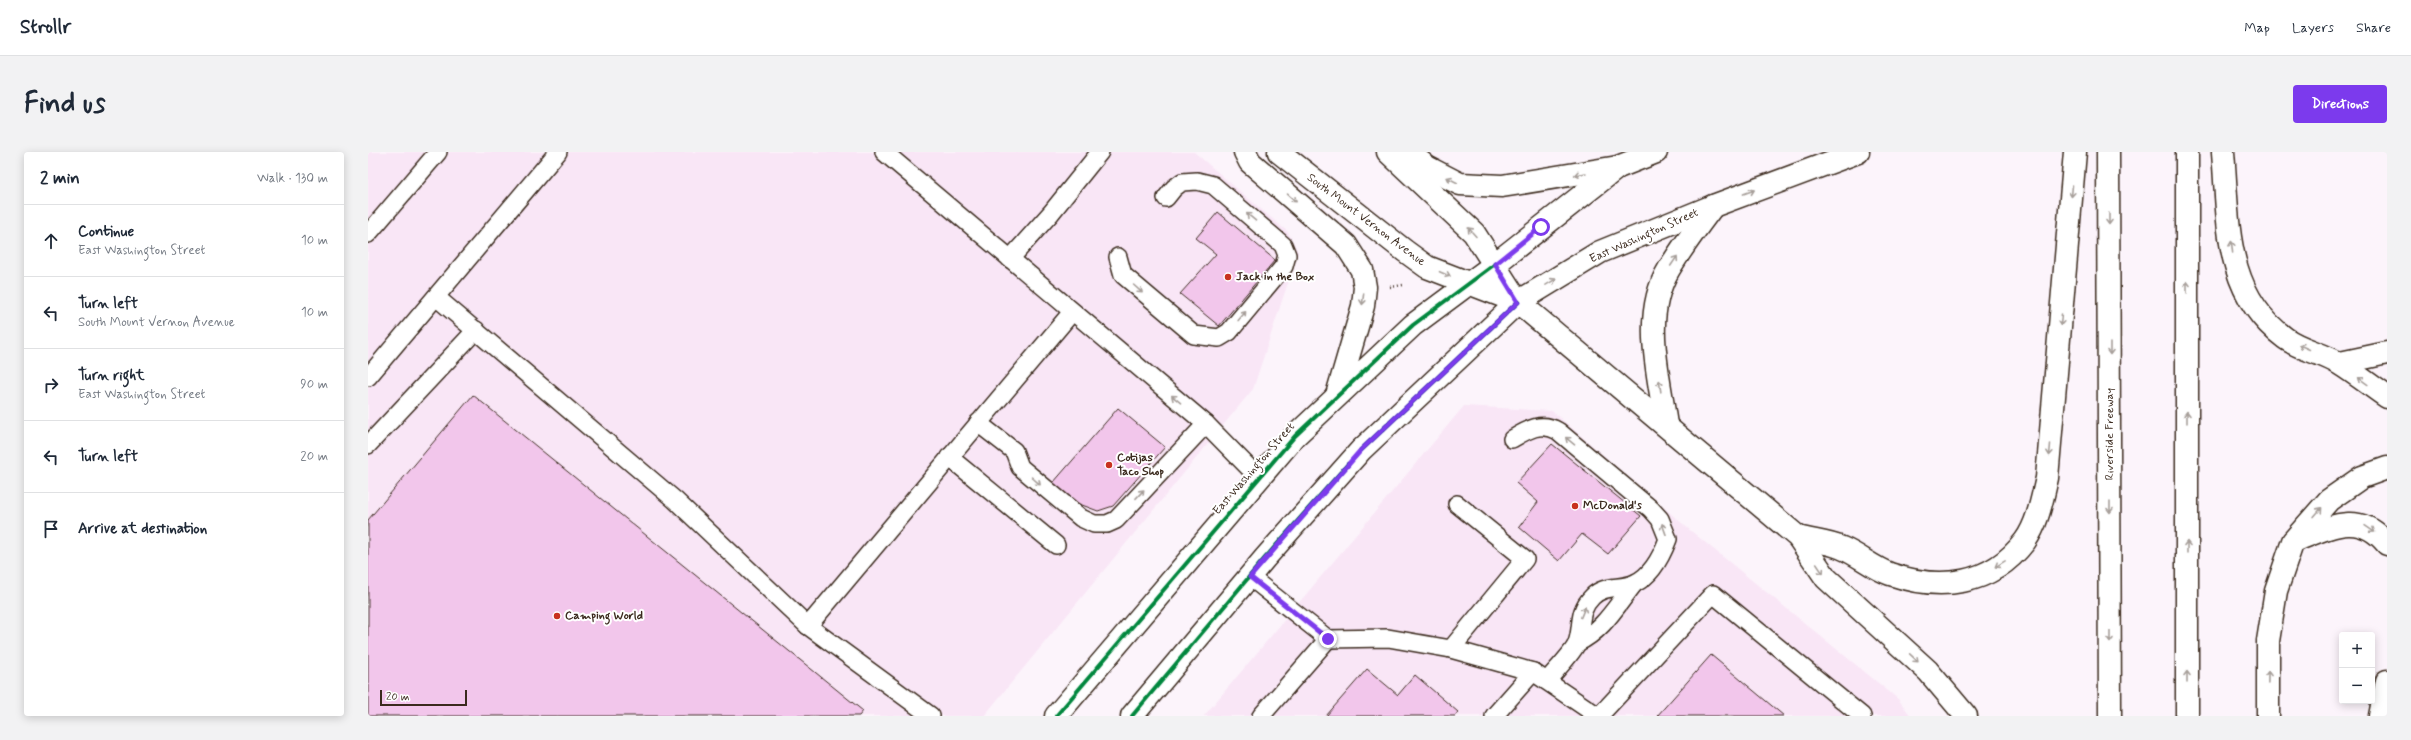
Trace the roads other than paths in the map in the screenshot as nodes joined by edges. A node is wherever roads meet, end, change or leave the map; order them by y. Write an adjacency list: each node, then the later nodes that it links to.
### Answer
1 (438, 152): 18 (lane)
2 (558, 152): 23 (lane)
3 (884, 152): 20 (lane)
4 (1100, 152): 20 (lane)
5 (1245, 152): 30 (main road, one-way to 30)
6 (1279, 152): 22 (main road, South Mount Vernon Avenue, one-way to 22)
7 (1388, 152): 21 (main road, one-way to 7)
8 (1408, 152): 15 (main road, one-way to 8)
9 (1656, 152): 15 (main road, East Washington Street)
10 (1858, 152): 17 (main road, East Washington Street, one-way to 10)
11 (2075, 152): 41 (main road, one-way to 41)
12 (2108, 152): 61 (main road, Riverside Freeway, one-way to 61)
13 (2187, 152): 62 (main road, one-way to 13)
14 (2223, 152): 28 (main road, one-way to 14)
15 (1618, 167): 21 (main road, East Washington Street)
16 (1166, 198): 19 (lane, one-way to 16)
17 (1713, 206): 24 (main road, East Washington Street, one-way to 17); 34 (main road, one-way to 17)
18 (368, 234)
19 (1118, 257)
20 (1010, 259): 25 (lane)
21 (1495, 264): 22 (main road, East Washington Street); 24 (main road)
22 (1468, 284): 24 (main road, South Mount Vernon Avenue); 30 (main road, East Washington Street)
23 (436, 297): 26 (lane); 29 (lane)
24 (1518, 302): 34 (main road); 45 (main road, East Washington Street)
25 (1072, 312): 32 (lane); 33 (lane, one-way to 25)
26 (476, 330): 36 (lane); 47 (lane)
27 (2387, 353): 28 (main road)
28 (2340, 363): 31 (main road, one-way to 28)
29 (368, 378)
30 (1337, 395): 39 (main road, East Washington Street)
31 (2387, 397)
32 (978, 423): 33 (lane, one-way to 33); 37 (lane)
33 (1206, 424): 39 (lane)
34 (1666, 425): 41 (main road)
35 (1512, 439): 46 (lane, one-way to 35)
36 (368, 445)
37 (949, 457): 44 (lane); 47 (lane)
38 (2387, 468): 42 (main road, one-way to 38)
39 (1259, 478): 54 (main road, East Washington Street)
40 (1457, 504): 50 (lane)
41 (1798, 537): 60 (main road, one-way to 60)
42 (2293, 541): 43 (main road, one-way to 43); 63 (main road, one-way to 42)
43 (2387, 544)
44 (1056, 545)
45 (1250, 577): 48 (lane); 55 (main road, East Washington Street)
46 (1634, 584): 49 (lane); 49 (lane, one-way to 46)
47 (808, 626): 53 (lane)
48 (1328, 639): 50 (lane); 56 (lane)
49 (1577, 643): 51 (lane)
50 (1451, 649): 51 (lane)
51 (1540, 676): 57 (lane); 58 (lane)
52 (2387, 681): 64 (main road)
53 (922, 713)
54 (1056, 716)
55 (1132, 716)
56 (1261, 716)
57 (1494, 716)
58 (1599, 716): 59 (lane)
59 (1862, 716)
60 (1966, 716)
61 (2110, 716)
62 (2187, 716)
63 (2268, 716)
64 (2380, 716)

